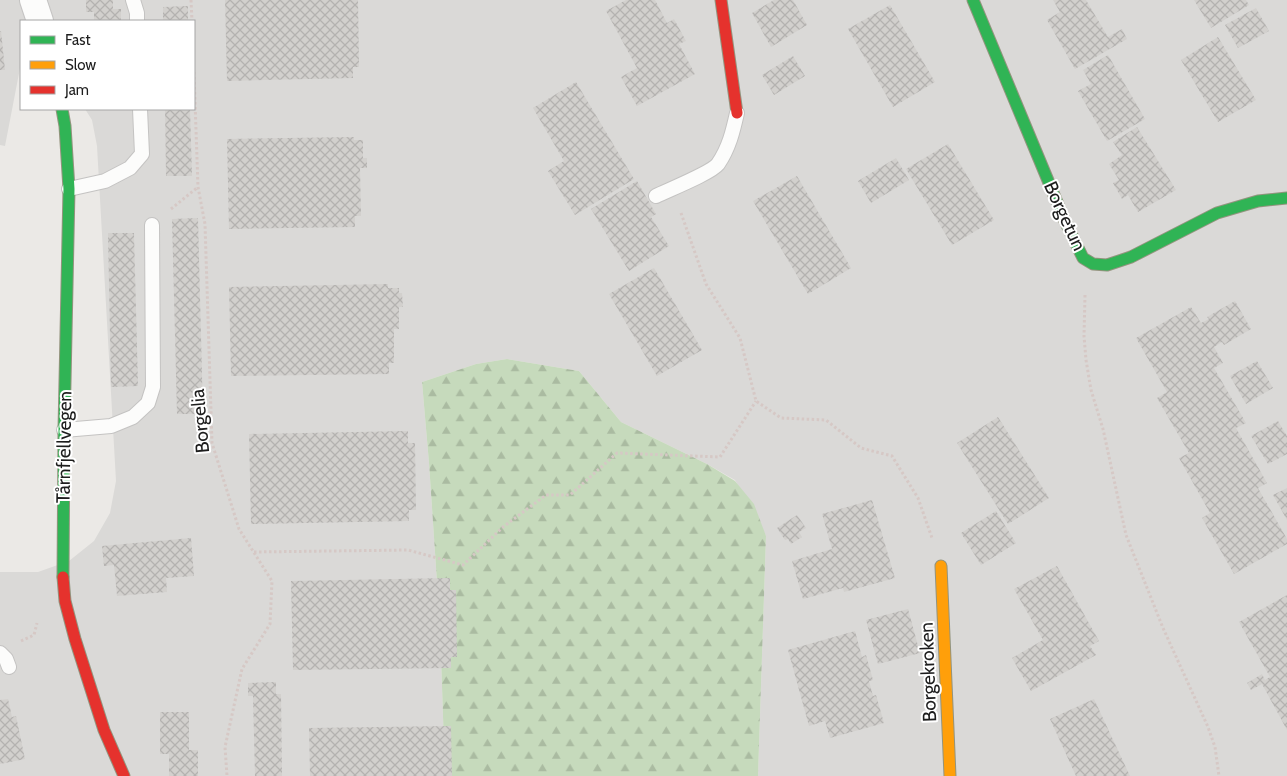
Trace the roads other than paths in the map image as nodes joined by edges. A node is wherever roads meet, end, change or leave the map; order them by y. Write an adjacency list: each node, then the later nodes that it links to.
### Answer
1 (33, 0): 5 (street)
2 (132, 0): 6 (lane)
3 (721, 0): 9 (street)
4 (973, 0): 12 (street, Borgetun)
5 (40, 20)
6 (137, 20)
7 (62, 110): 10 (street, Tårnfjellvegen)
8 (140, 110): 10 (lane)
9 (737, 113): 11 (lane)
10 (69, 189): 14 (street, Tårnfjellvegen)
11 (656, 196)
12 (1287, 198)
13 (152, 225): 14 (lane)
14 (64, 430): 18 (street, Tårnfjellvegen)
15 (941, 566): 19 (street, Borgekroken)
16 (0, 653): 17 (lane)
17 (9, 667)
18 (124, 776)
19 (950, 776)

